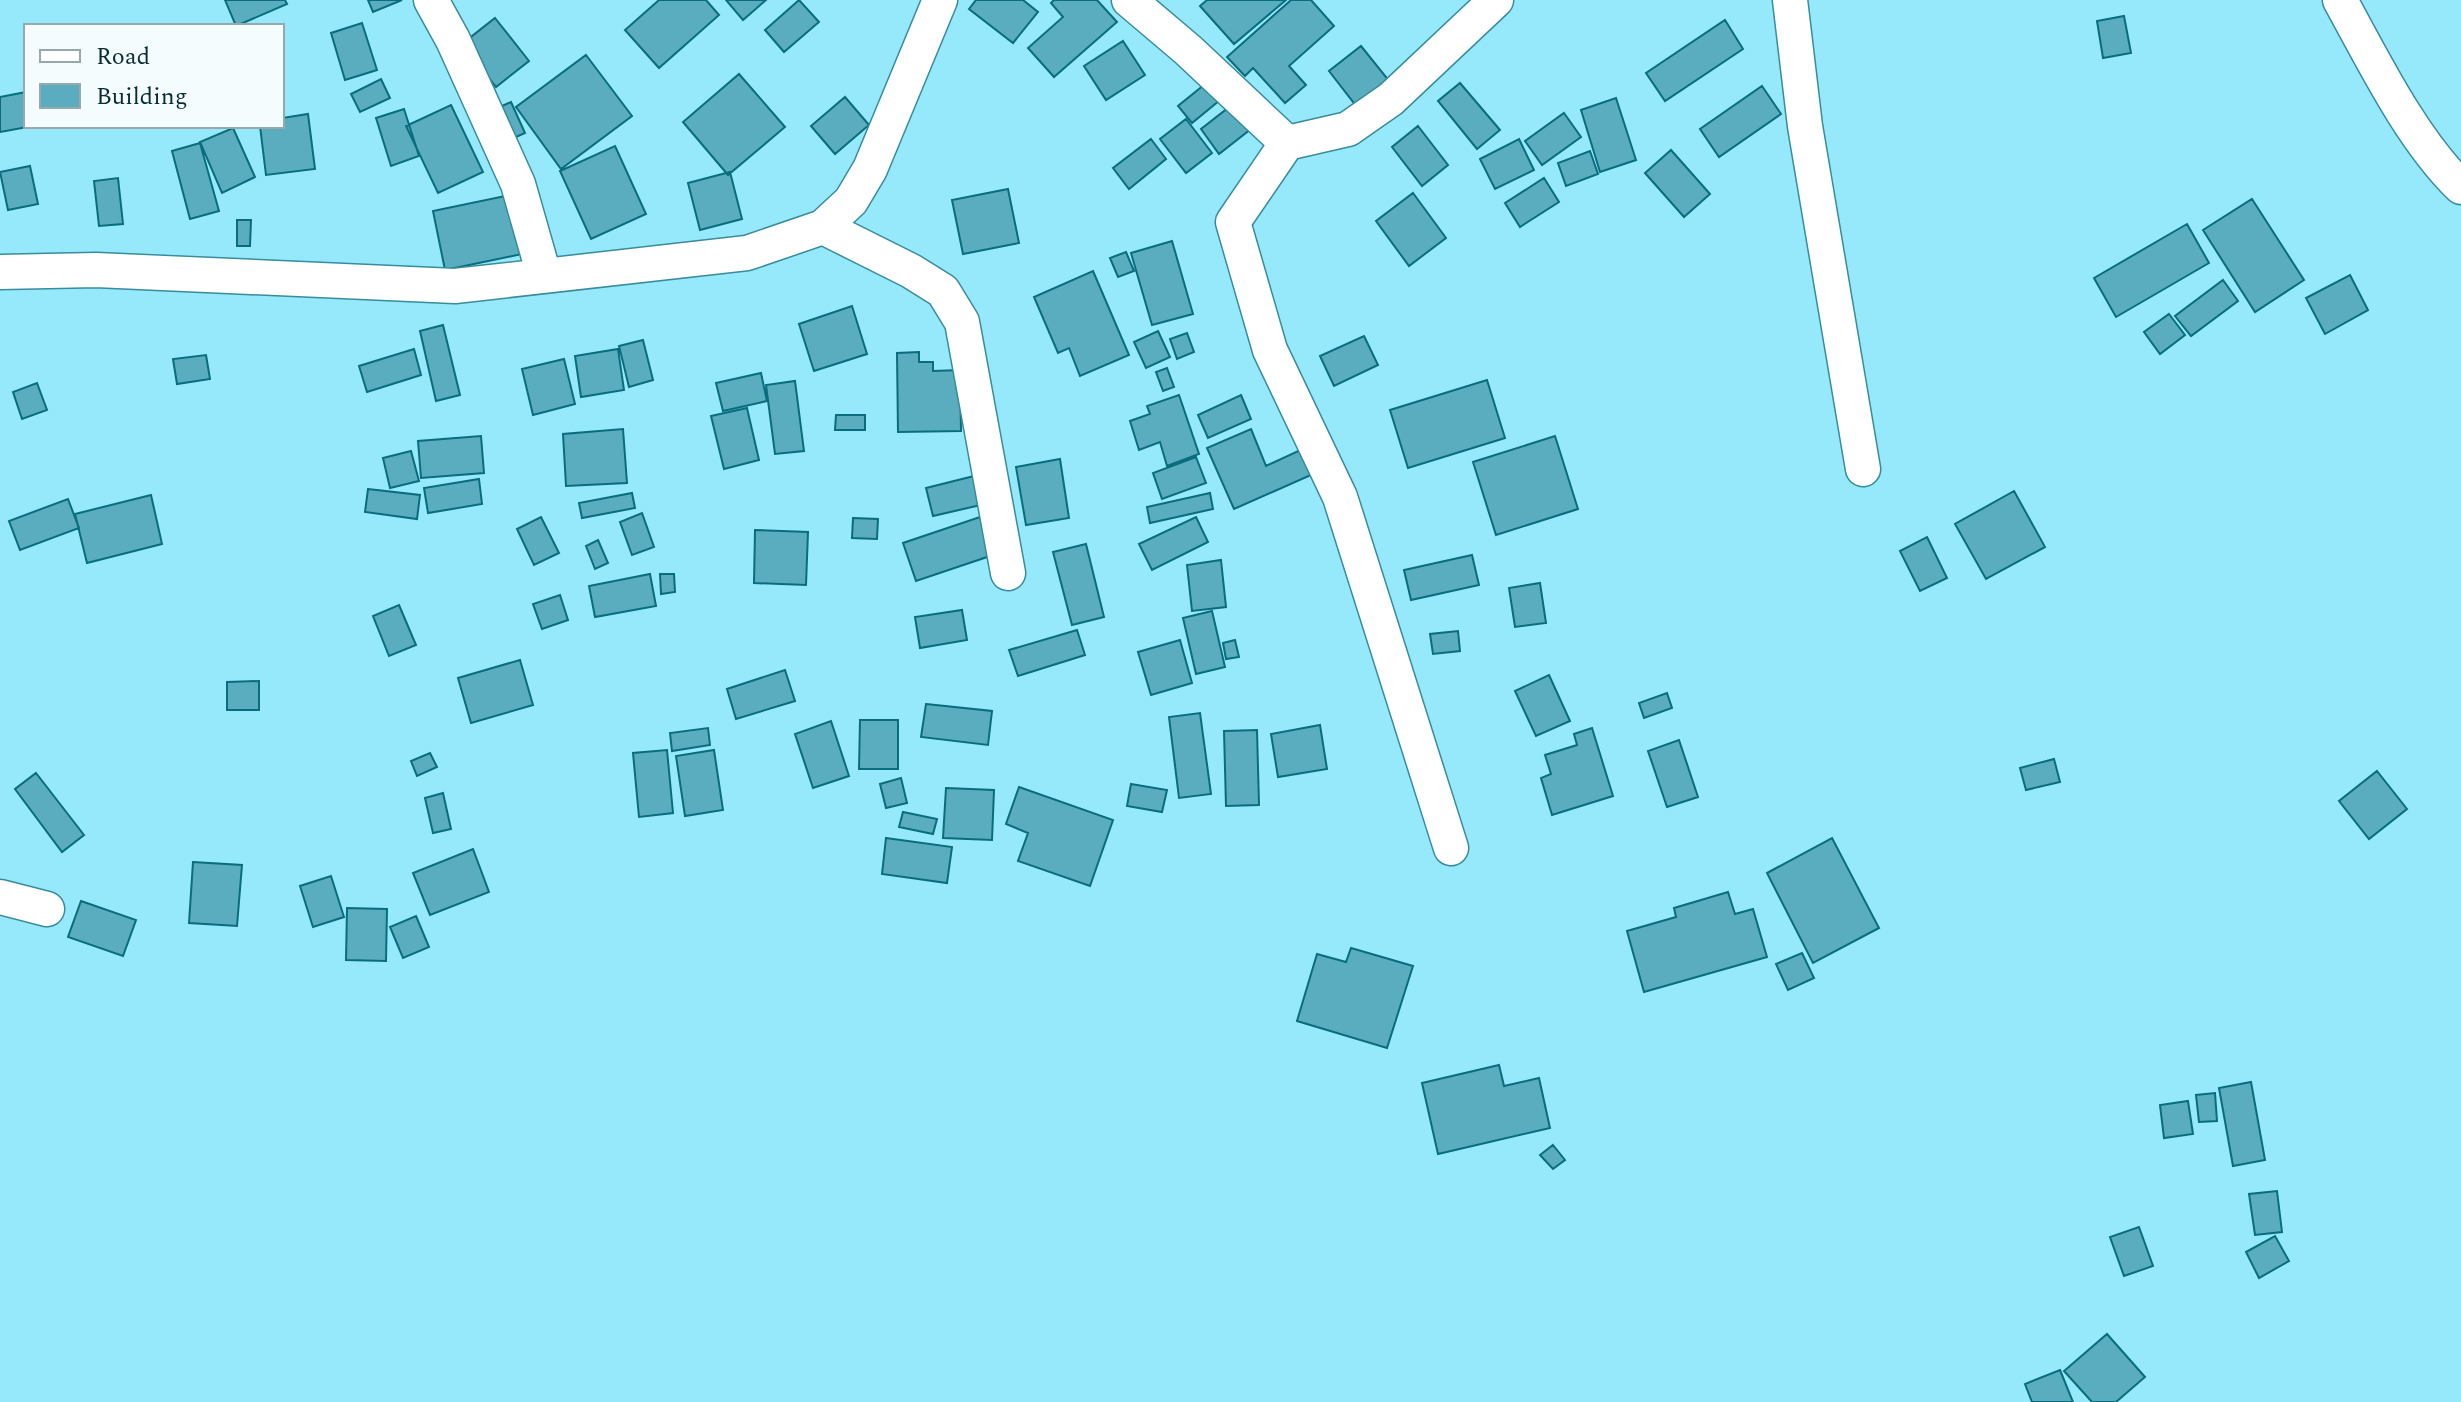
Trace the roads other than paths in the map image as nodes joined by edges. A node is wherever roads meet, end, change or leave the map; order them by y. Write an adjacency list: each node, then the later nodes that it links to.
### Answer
1 (431, 0): 11 (street)
2 (940, 0): 9 (street)
3 (1129, 0): 7 (street)
4 (1496, 0): 7 (street)
5 (1790, 0): 12 (street)
6 (2340, 0): 8 (street)
7 (1287, 143): 14 (street)
8 (2461, 187)
9 (823, 227): 11 (street); 13 (street)
10 (0, 272): 11 (street)
11 (544, 275)
12 (1863, 469)
13 (1008, 573)
14 (1451, 848)
15 (0, 897): 16 (street)
16 (47, 909)

